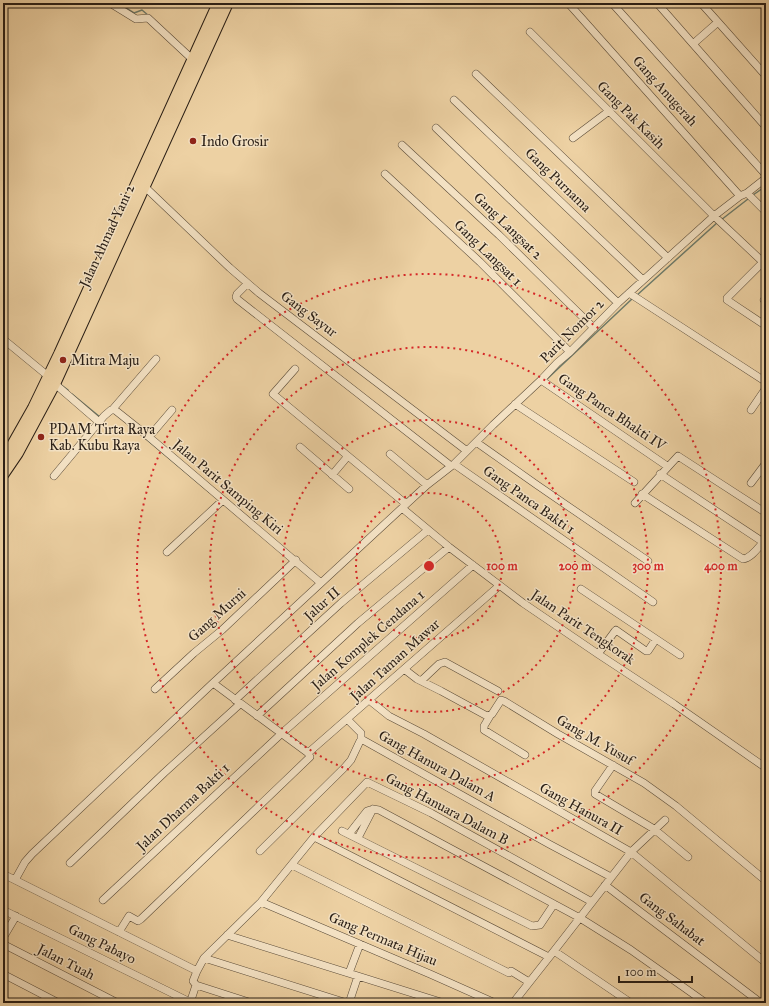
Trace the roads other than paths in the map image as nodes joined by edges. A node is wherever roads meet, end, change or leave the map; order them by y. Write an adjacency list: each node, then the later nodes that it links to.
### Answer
1 (110, 3): 13 (street)
2 (218, 3): 13 (highway, Jalan Ahmad Yani 2)
3 (228, 3): 24 (highway, Jalan Ahmad Yani 2)
4 (612, 3): 23 (street)
5 (657, 3): 10 (street)
6 (701, 3): 8 (street)
7 (569, 4): 26 (street, Gang Anugerah)
8 (718, 22): 10 (street); 15 (street)
9 (530, 32): 17 (street, Gang Pak Kasih)
10 (693, 44): 18 (street)
11 (766, 44): 12 (street)
12 (766, 49)
13 (192, 59): 29 (highway, Jalan Ahmad Yani 2)
14 (476, 74): 30 (street)
15 (766, 76)
16 (454, 100): 32 (street, Gang Purnama)
17 (609, 111): 20 (street); 28 (street, Gang Pak Kasih)
18 (766, 127)
19 (436, 128): 35 (street)
20 (573, 138)
21 (402, 145): 37 (street, Gang Langsat 2)
22 (385, 174): 39 (street, Gang Langsat 1)
23 (766, 177): 25 (street, Parit Nomor 2)
24 (145, 187): 29 (highway, Jalan Ahmad Yani 2); 33 (street, Gang Sayur)
25 (747, 193): 26 (street, Parit Nomor 2); 27 (street)
26 (740, 196): 28 (street, Parit Nomor 2)
27 (766, 212)
28 (714, 216): 30 (street, Parit Nomor 2); 31 (street, Gang Pak Kasih)
29 (111, 247): 42 (highway, Jalan Ahmad Yani 2)
30 (668, 258): 32 (street, Parit Nomor 2)
31 (765, 264): 36 (street)
32 (643, 280): 34 (street, Parit Nomor 2)
33 (248, 284): 54 (street, Gang Sayur); 59 (street, Gang Panca Bakti 1)
34 (633, 295): 35 (street, Parit Nomor 2); 44 (street)
35 (618, 303): 37 (street, Parit Nomor 2)
36 (766, 326)
37 (594, 328): 39 (street, Parit Nomor 2)
38 (3, 339): 42 (street)
39 (570, 352): 43 (street, Parit Nomor 2)
40 (156, 360): 47 (street)
41 (295, 370): 56 (street, Jalan Parit Tengkorak)
42 (53, 378): 50 (street); 57 (highway, Jalan Ahmad Yani 2); 63 (highway, Jalan Ahmad Yani 2)
43 (541, 380): 46 (street, Parit Nomor 2); 60 (street, Gang Panca Bhakti IV)
44 (766, 382)
45 (766, 388): 49 (street)
46 (515, 404): 52 (street, Parit Nomor 2); 65 (street)
47 (112, 410): 50 (street); 51 (street, Jalan Parit Samping Kiri)
48 (172, 410): 51 (street)
49 (751, 410)
50 (101, 419): 64 (street)
51 (149, 436): 70 (street, Jalan Parit Samping Kiri)
52 (476, 442): 54 (street, Parit Nomor 2); 79 (street)
53 (300, 448): 62 (street)
54 (467, 451): 59 (street, Parit Nomor 2)
55 (390, 454): 67 (street)
56 (348, 456): 62 (street); 72 (street, Jalan Parit Tengkorak)
57 (3, 461)
58 (766, 463): 66 (street)
59 (453, 465): 67 (street, Parit Nomor 2); 84 (street, Gang Panca Bakti 1)
60 (667, 466): 61 (street); 73 (street)
61 (660, 474): 69 (street); 75 (street)
62 (332, 475): 68 (street)
63 (3, 476)
64 (54, 476)
65 (634, 482)
66 (751, 483)
67 (427, 485): 72 (street, Parit Nomor 2)
68 (349, 489)
69 (642, 494): 71 (street); 75 (street)
70 (221, 502): 77 (street); 78 (street, Jalan Parit Samping Kiri)
71 (635, 503)
72 (404, 506): 74 (street, Jalan Parit Tengkorak); 81 (street)
73 (766, 513)
74 (428, 530): 76 (street, Jalan Parit Tengkorak); 94 (street, Jalur II)
75 (764, 541)
76 (449, 547): 80 (street, Jalan Parit Tengkorak); 95 (street)
77 (167, 552)
78 (296, 560): 81 (street, Jalan Parit Samping Kiri); 91 (street, Gang Murni)
79 (648, 561)
80 (473, 565): 82 (street, Jalan Parit Tengkorak); 98 (street, Jalan Komplek Cendana 1)
81 (321, 583): 90 (street)
82 (499, 586): 86 (street, Jalan Parit Tengkorak); 88 (street, Jalan Taman Mawar)
83 (581, 588): 85 (street)
84 (653, 602)
85 (656, 639): 86 (street); 87 (street)
86 (598, 654): 103 (street, Jalan Parit Tengkorak)
87 (680, 655)
88 (404, 669): 89 (street); 93 (street, Jalan Taman Mawar)
89 (421, 681): 92 (street); 96 (street)
90 (213, 683): 94 (street); 116 (street)
91 (156, 689)
92 (498, 691)
93 (369, 700): 97 (street, Jalan Taman Mawar); 110 (street, Gang Hanura II)
94 (238, 702): 95 (street); 112 (street, Jalur II)
95 (257, 716): 98 (street)
96 (490, 716): 101 (street); 102 (street, Gang M. Yusuf)
97 (348, 720): 99 (street); 100 (street, Jalan Taman Mawar)
98 (281, 734): 100 (street); 119 (street, Jalan Dharma Bakti 1)
99 (361, 740): 109 (street, Gang Hanura Dalam A); 115 (street, Gang Hanura Dalam A)
100 (308, 753): 126 (street, Jalan Taman Mawar)
101 (525, 755)
102 (613, 765): 106 (street); 117 (street, Gang M. Yusuf)
103 (766, 768)
104 (373, 809): 108 (street); 108 (street); 122 (street)
105 (665, 820): 106 (street)
106 (654, 829): 110 (street); 111 (street)
107 (314, 837): 113 (street, Gang Hanuara Dalam B); 121 (street, Gang Hanuara Dalam B); 133 (street)
108 (358, 838): 122 (street)
109 (260, 851)
110 (631, 852): 115 (street); 134 (street, Gang Hanura II)
111 (688, 857)
112 (70, 863)
113 (292, 865): 120 (street, Gang Hanuara Dalam B); 139 (street)
114 (3, 874): 116 (street)
115 (611, 877): 118 (street)
116 (15, 880): 126 (street)
117 (766, 881)
118 (605, 885): 121 (street); 151 (street, Gang Sahabat)
119 (103, 900)
120 (261, 902): 127 (street, Gang Hanuara Dalam B); 130 (street, Gang Permata Hijau)
121 (592, 902): 125 (street)
122 (554, 904): 125 (street)
123 (3, 910): 124 (street, Gang Pabayo)
124 (16, 916): 128 (street); 143 (street, Gang Pabayo)
125 (580, 918): 131 (street); 150 (street)
126 (119, 932): 135 (street)
127 (227, 935): 132 (street, Gang Hanuara Dalam B); 136 (street)
128 (3, 938)
129 (3, 944): 142 (street, Jalan Tuah)
130 (360, 944): 136 (street); 147 (street, Gang Permata Hijau)
131 (554, 951): 133 (street); 149 (street)
132 (204, 958): 135 (street, Gang Hanuara Dalam B); 145 (street)
133 (548, 958): 139 (street)
134 (766, 963)
135 (197, 971): 140 (street, Gang Hanuara Dalam B)
136 (348, 973): 138 (street)
137 (3, 974): 141 (street)
138 (358, 976): 145 (street); 146 (street)
139 (529, 982): 148 (street)
140 (195, 984): 143 (street, Gang Hanuara Dalam B); 144 (street)
141 (59, 1003)
142 (118, 1003)
143 (190, 1003)
144 (252, 1003)
145 (348, 1003)
146 (444, 1003)
147 (495, 1003)
148 (513, 1003)
149 (631, 1003)
150 (706, 1003)
151 (761, 1003)

